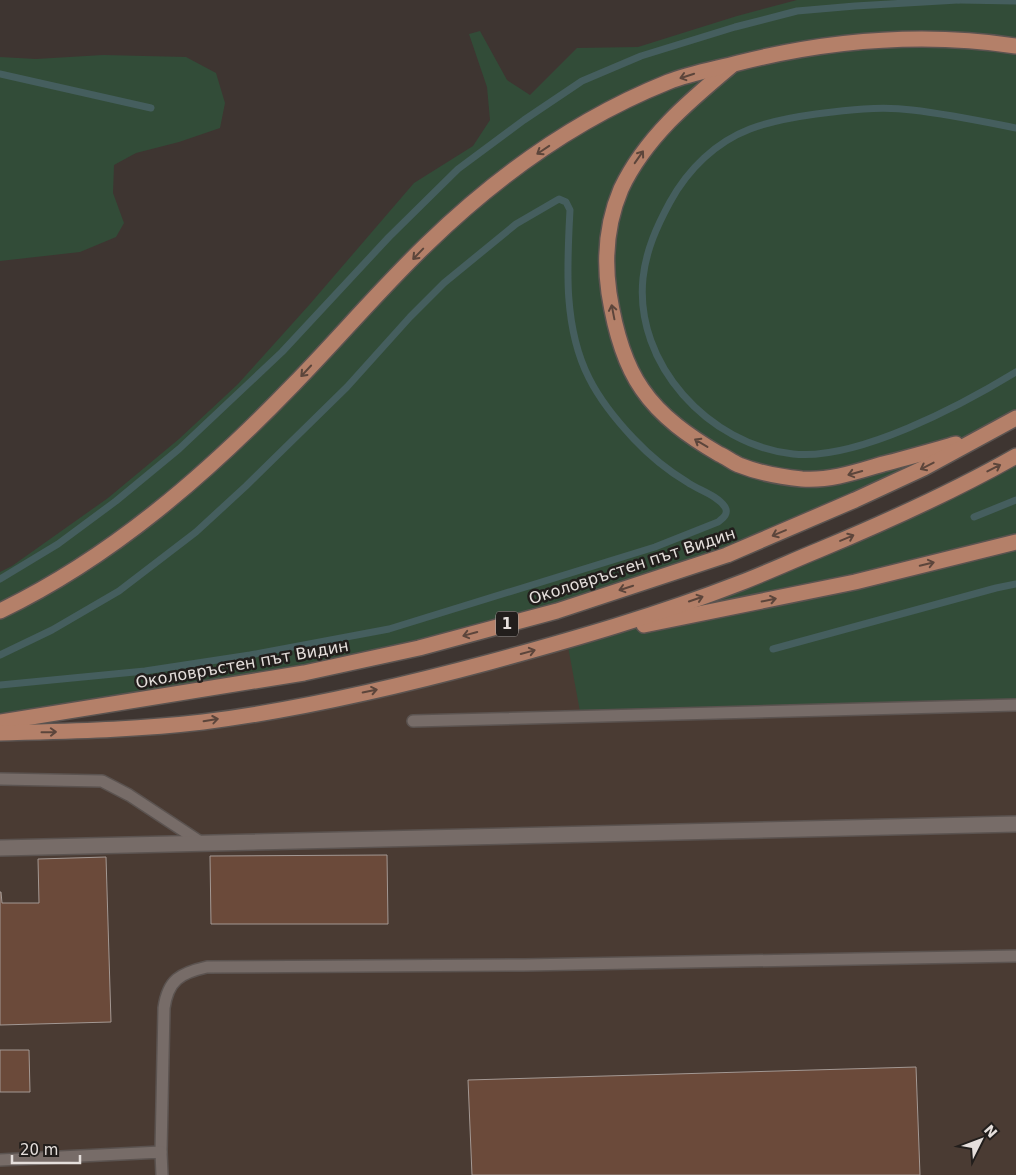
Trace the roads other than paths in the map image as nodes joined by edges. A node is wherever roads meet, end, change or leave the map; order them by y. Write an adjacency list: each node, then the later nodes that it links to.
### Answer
1 (1016, 46): 2 (main road)
2 (734, 64): 4 (main road, one-way to 2); 7 (main road, one-way to 7)
3 (1016, 418): 4 (main road, Околовръстен път Видин / 1)
4 (986, 435): 11 (main road, Околовръстен път Видин / 1, one-way to 11)
5 (1016, 456): 8 (main road, 1, one-way to 5)
6 (1016, 542): 8 (main road, one-way to 6)
7 (0, 610)
8 (567, 641): 12 (main road, 1, one-way to 8)
9 (1016, 705): 10 (lane)
10 (413, 721)
11 (0, 722)
12 (0, 733)
13 (0, 779): 15 (lane)
14 (1016, 824): 15 (street)
15 (202, 843): 16 (street)
16 (0, 848)
17 (1016, 956): 18 (lane)
18 (162, 1152): 19 (lane); 20 (lane)
19 (0, 1160)
20 (162, 1175)

